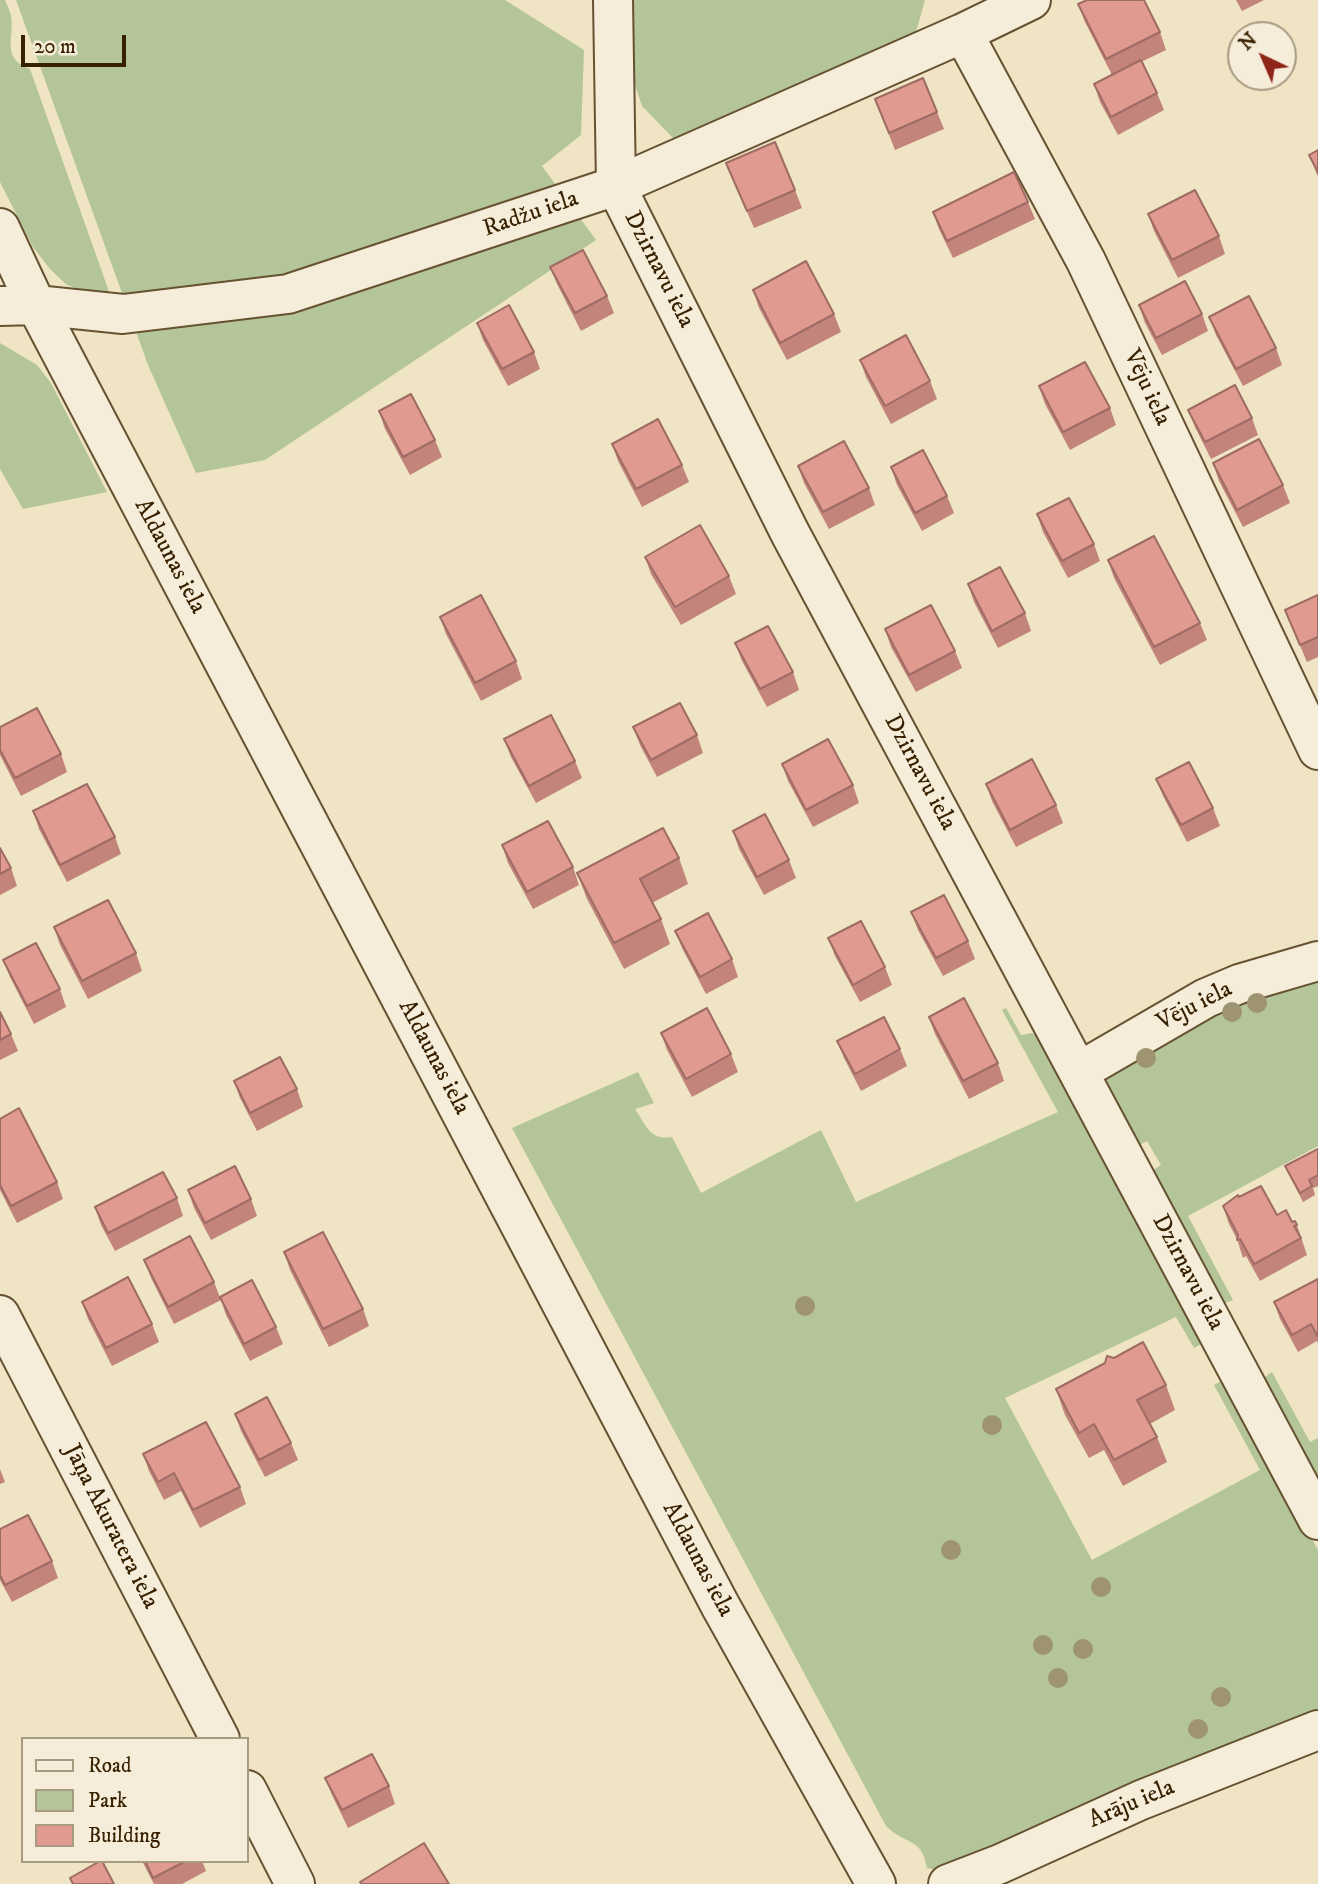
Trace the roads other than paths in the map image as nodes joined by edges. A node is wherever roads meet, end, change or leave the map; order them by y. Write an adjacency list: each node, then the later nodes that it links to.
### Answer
1 (612, 0): 4 (street, Dzirnavu iela)
2 (1031, 0): 3 (street, Radžu iela)
3 (963, 33): 4 (street, Radžu iela); 7 (street, Vēju iela)
4 (616, 186): 6 (street, Radžu iela); 9 (street, Dzirnavu iela)
5 (0, 228): 6 (street, Aldaunas iela)
6 (18, 305): 16 (street, Aldaunas iela)
7 (1318, 750)
8 (1318, 961): 9 (street, Vēju iela)
9 (1080, 1071): 11 (street, Dzirnavu iela)
10 (0, 1315): 13 (street, Jāņa Akuratera iela)
11 (1318, 1520)
12 (1318, 1730): 17 (street, Arāju iela)
13 (219, 1737)
14 (248, 1792): 15 (street)
15 (295, 1884)
16 (876, 1884)
17 (948, 1884)

